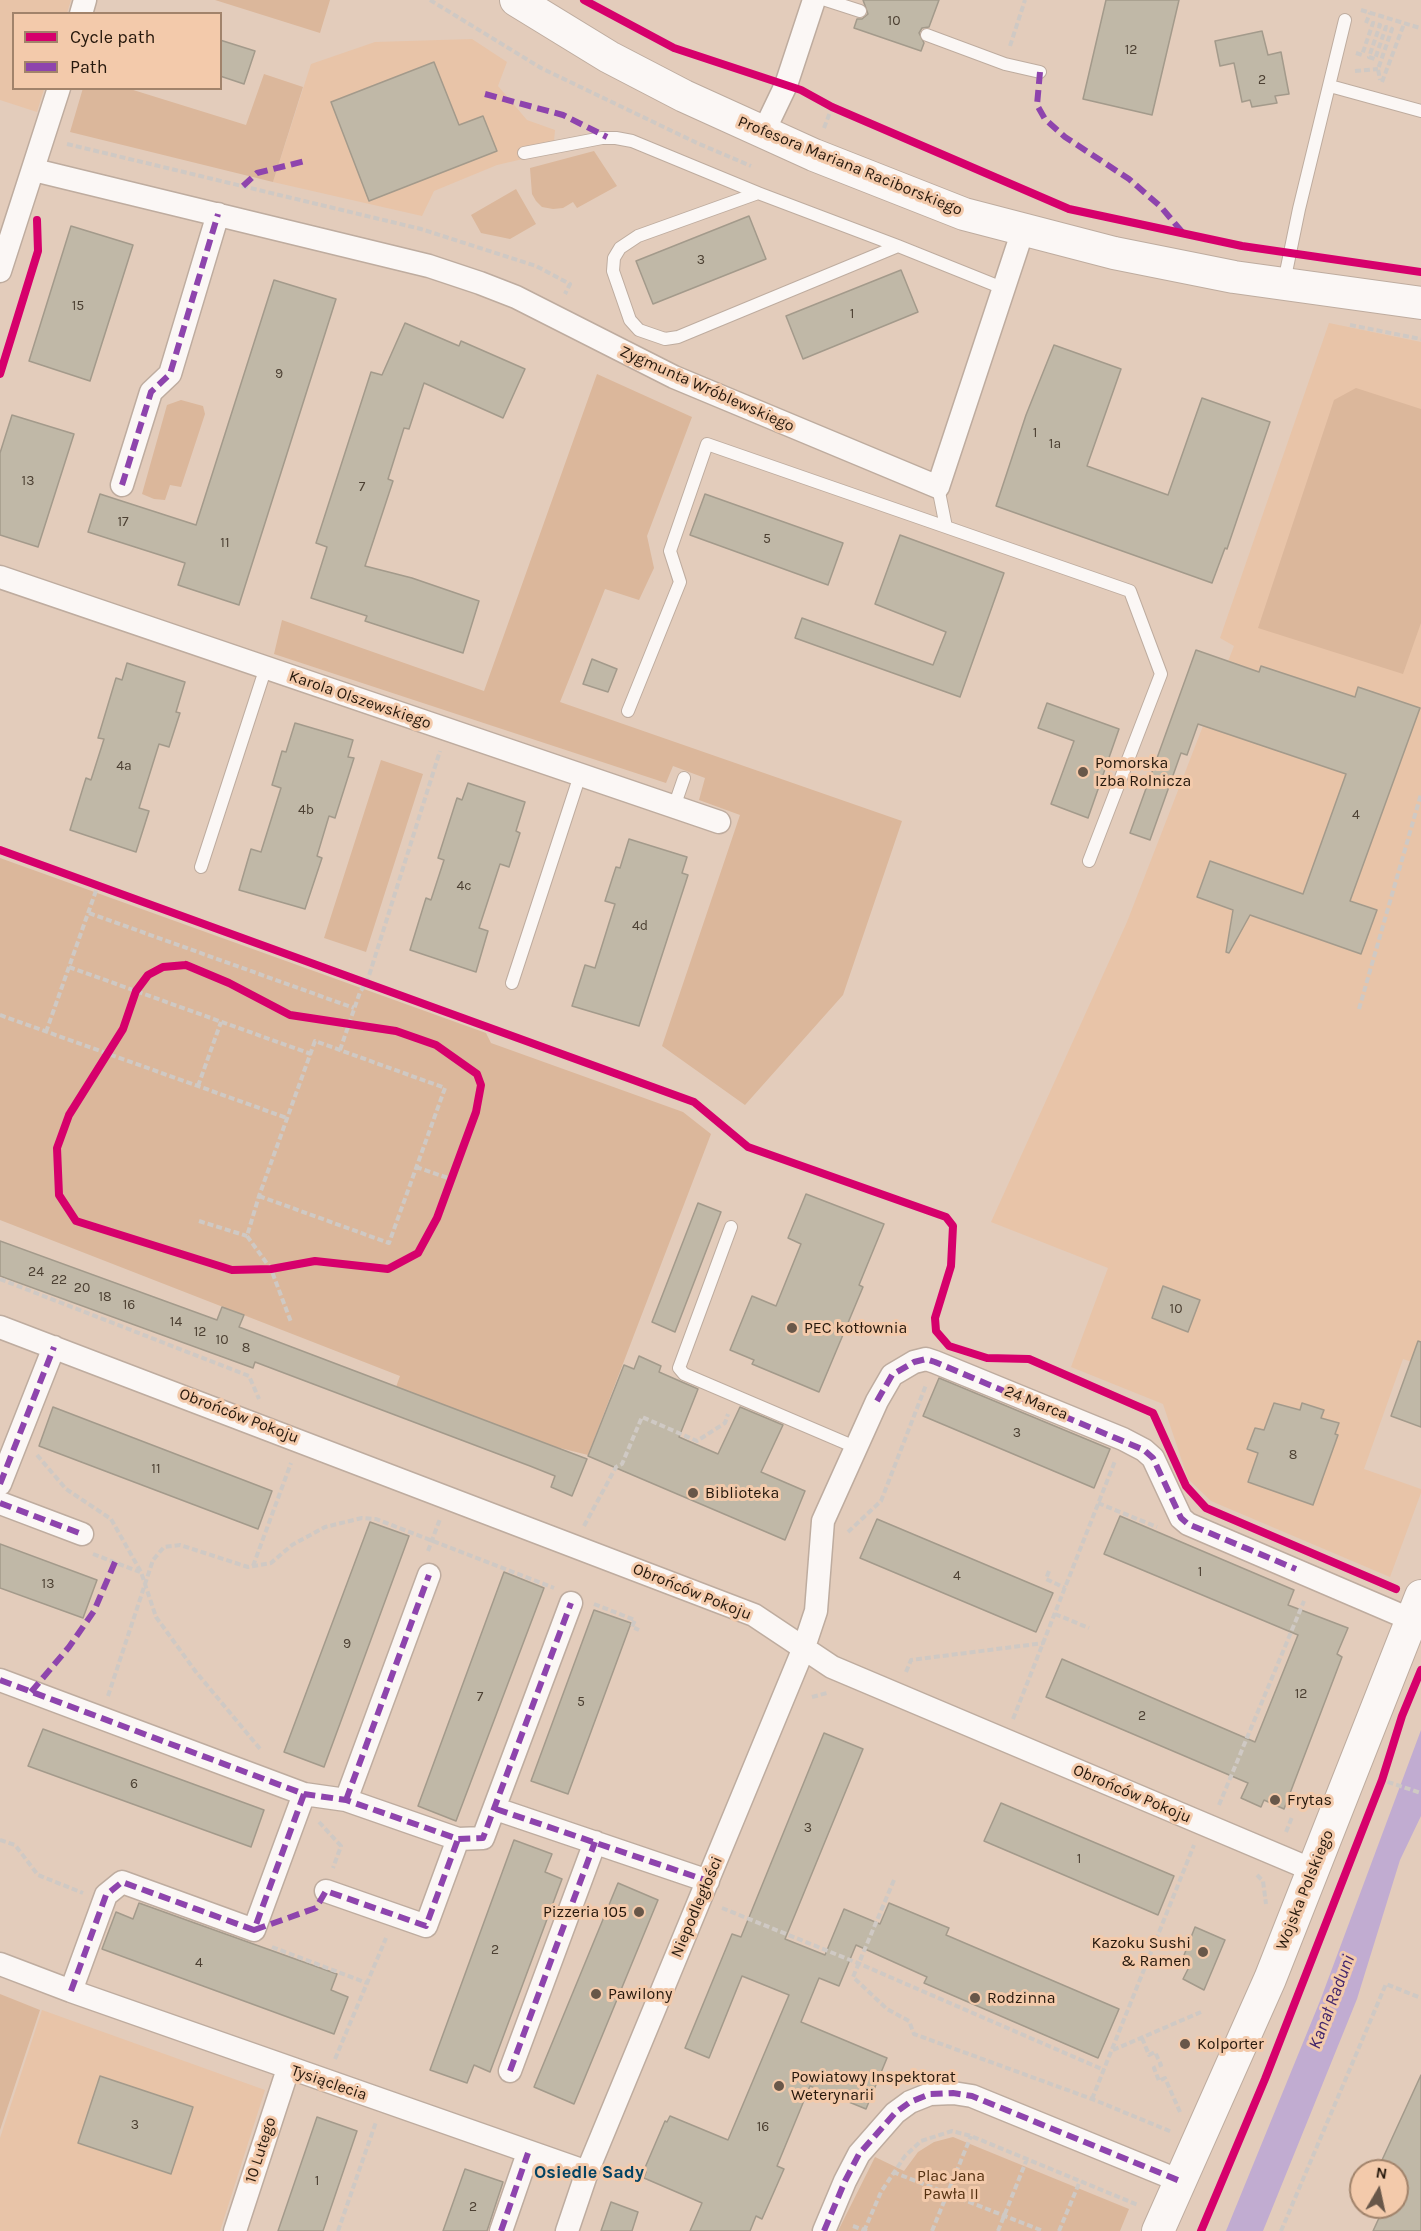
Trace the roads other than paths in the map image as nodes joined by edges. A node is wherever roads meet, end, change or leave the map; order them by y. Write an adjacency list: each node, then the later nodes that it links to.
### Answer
1 (516, 0): 11 (main road, Profesora Mariana Raciborskiego)
2 (814, 0): 11 (street)
3 (826, 0): 4 (lane)
4 (860, 11)
5 (1345, 20): 8 (lane)
6 (927, 35): 7 (lane)
7 (1040, 72)
8 (1330, 86): 10 (lane); 19 (lane)
9 (57, 90): 13 (street)
10 (1421, 111)
11 (763, 133): 16 (main road, Profesora Mariana Raciborskiego)
12 (524, 153): 14 (lane)
13 (34, 170): 15 (street, Zygmunta Wróblewskiego); 18 (street)
14 (759, 193): 17 (lane); 17 (lane)
15 (218, 214): 22 (street); 23 (street, Zygmunta Wróblewskiego)
16 (1023, 230): 19 (main road, Profesora Mariana Raciborskiego); 20 (street)
17 (898, 246): 20 (lane)
18 (0, 271)
19 (1284, 283): 21 (main road, Profesora Mariana Raciborskiego)
20 (1005, 290): 23 (street)
21 (1421, 303)
22 (122, 485)
23 (938, 487): 24 (lane)
24 (946, 527): 27 (lane); 32 (lane)
25 (0, 577): 26 (street, Karola Olszewskiego)
26 (266, 667): 28 (street, Karola Olszewskiego); 33 (lane)
27 (628, 711)
28 (580, 775): 30 (street, Karola Olszewskiego); 34 (lane)
29 (684, 778): 30 (lane)
30 (674, 807): 31 (street, Karola Olszewskiego)
31 (719, 822)
32 (1089, 861)
33 (201, 867)
34 (512, 983)
35 (731, 1227): 38 (lane)
36 (0, 1327): 37 (street, Obrońców Pokoju)
37 (54, 1347): 39 (street); 45 (street, Obrońców Pokoju)
38 (855, 1447): 44 (street, 24 Marca); 45 (street)
39 (0, 1484)
40 (0, 1503): 41 (street)
41 (82, 1534)
42 (429, 1575): 47 (street)
43 (570, 1598): 49 (street)
44 (1417, 1608): 52 (main road, Wojska Polskiego)
45 (803, 1650): 52 (street, Obrońców Pokoju); 53 (street, Niepodległości)
46 (0, 1680): 48 (street)
47 (346, 1800): 48 (street); 50 (street)
48 (301, 1802): 56 (street)
49 (496, 1809): 50 (street); 51 (street)
50 (458, 1839): 54 (street)
51 (595, 1842): 53 (street); 58 (street)
52 (1314, 1871): 61 (main road, Wojska Polskiego)
53 (708, 1881): 60 (street, Niepodległości)
54 (326, 1891)
55 (0, 1964): 56 (street, Tysiąclecia)
56 (71, 1992): 57 (street, Tysiąclecia)
57 (288, 2068): 59 (street, Tysiąclecia); 62 (street, 10 Lutego)
58 (510, 2071)
59 (528, 2152): 60 (street, Tysiąclecia); 63 (street)
60 (587, 2172): 64 (street, Niepodległości)
61 (1180, 2181): 65 (street); 66 (main road, Wojska Polskiego)
62 (235, 2231)
63 (501, 2231)
64 (567, 2231)
65 (824, 2231)
66 (1158, 2231)

